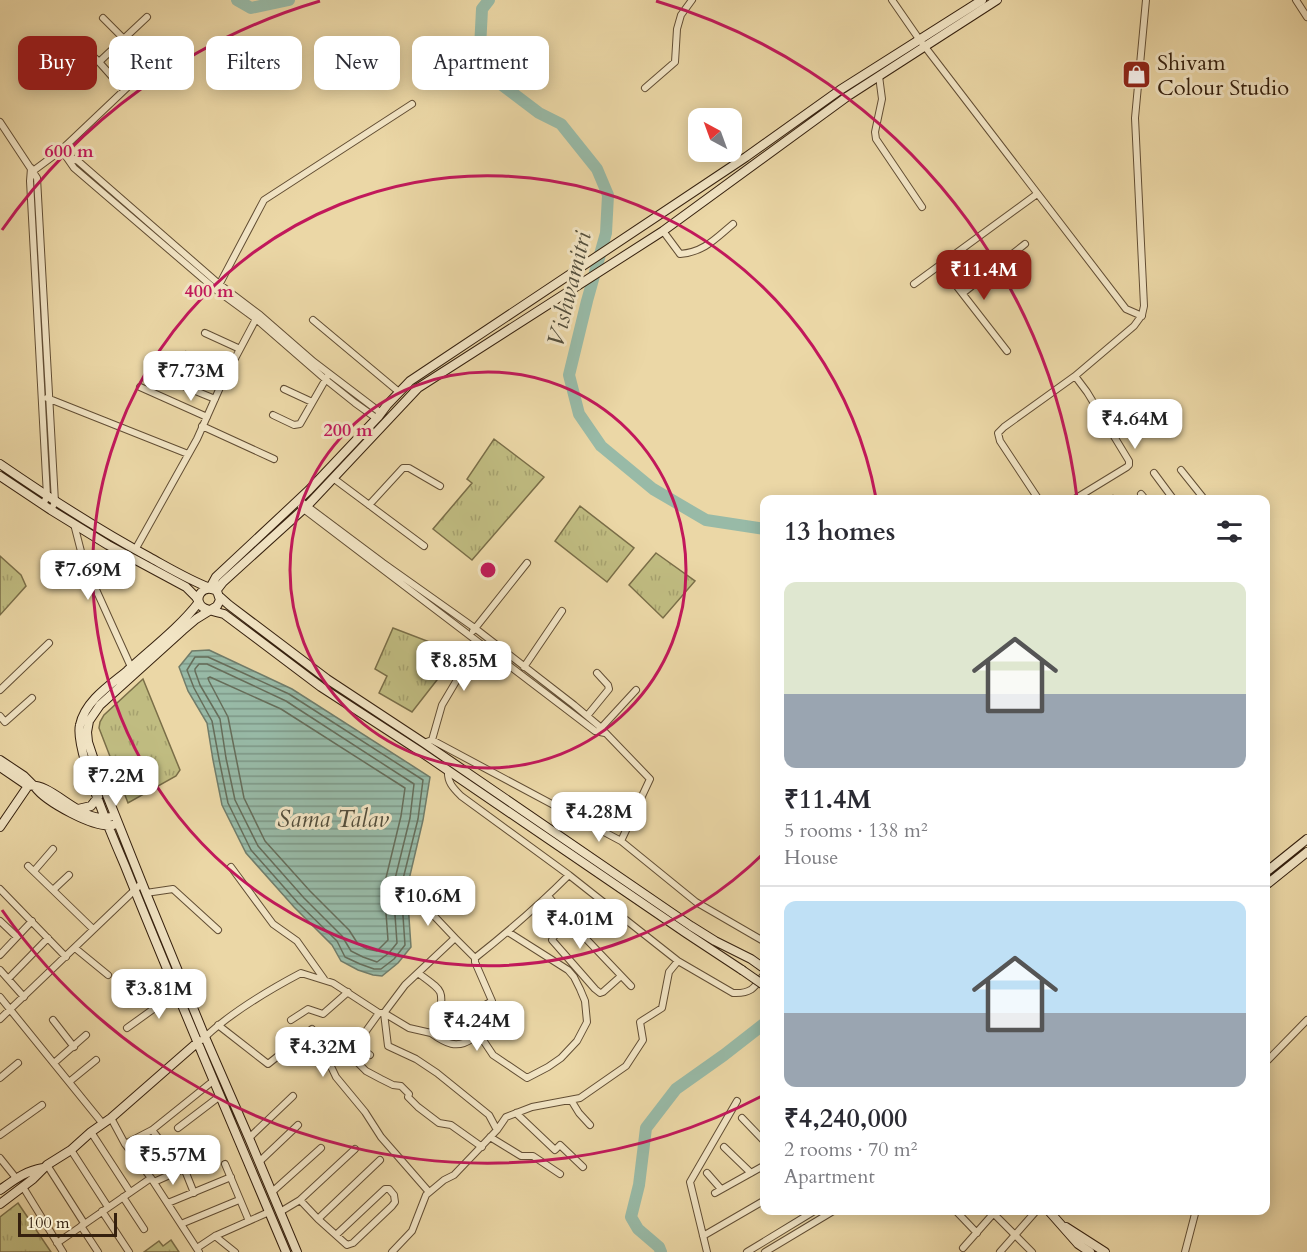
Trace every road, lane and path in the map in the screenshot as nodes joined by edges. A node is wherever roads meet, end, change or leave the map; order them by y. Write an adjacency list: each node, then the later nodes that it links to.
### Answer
1 (692, 0): 17 (street)
2 (892, 0): 12 (street)
3 (982, 0): 12 (main road)
4 (997, 0): 12 (main road)
5 (1146, 0): 34 (street)
6 (1296, 0): 8 (street)
7 (147, 17): 11 (street)
8 (1307, 17)
9 (103, 18): 10 (street)
10 (121, 36)
11 (127, 36)
12 (922, 43): 16 (main road); 23 (street); 32 (main road)
13 (109, 53): 14 (street)
14 (99, 62): 15 (street)
15 (109, 73)
16 (879, 76): 24 (street); 26 (main road)
17 (645, 88)
18 (124, 90): 21 (street)
19 (412, 104): 30 (street)
20 (0, 122): 22 (street)
21 (56, 154): 22 (street); 30 (street)
22 (32, 169): 48 (street)
23 (1037, 194): 28 (street); 34 (street)
24 (922, 207)
25 (732, 224): 26 (street)
26 (663, 231): 36 (main road)
27 (1025, 244): 31 (street)
28 (941, 266): 29 (street); 31 (street)
29 (914, 284)
30 (217, 287): 33 (street)
31 (963, 293): 39 (street)
32 (515, 311): 36 (main road); 47 (main road)
33 (257, 316): 38 (street); 43 (street)
34 (1142, 316): 42 (street)
35 (313, 320): 47 (street)
36 (520, 322): 53 (main road)
37 (205, 333): 38 (street)
38 (240, 349): 41 (street)
39 (1007, 351)
40 (186, 355): 41 (street)
41 (227, 375): 49 (street)
42 (1075, 376): 63 (street); 64 (street)
43 (327, 377): 50 (street); 53 (street)
44 (176, 383): 49 (street)
45 (140, 387): 52 (street)
46 (284, 389): 50 (street)
47 (399, 392): 53 (main road)
48 (46, 398): 55 (street); 67 (street)
49 (215, 399): 52 (street)
50 (312, 402): 51 (street)
51 (273, 415)
52 (207, 417): 54 (street)
53 (378, 419): 61 (main road); 68 (main road)
54 (202, 426): 55 (street); 56 (street)
55 (188, 454): 72 (street)
56 (274, 459)
57 (0, 464): 67 (main road)
58 (1181, 470): 66 (street)
59 (1154, 473): 65 (street)
60 (0, 476): 67 (main road)
61 (333, 478): 68 (main road); 69 (street)
62 (440, 486): 69 (street)
63 (1036, 495)
64 (1081, 495)
65 (1170, 495)
66 (1201, 495)
67 (49, 503): 70 (main road); 72 (main road)
68 (301, 504): 74 (street); 75 (main road)
69 (369, 505): 71 (street)
70 (74, 524): 76 (main road); 85 (street)
71 (424, 546)
72 (135, 550): 75 (main road)
73 (527, 563): 79 (street)
74 (415, 590): 79 (street); 80 (street)
75 (216, 592): 76 (main road); 77 (main road); 83 (main road)
76 (199, 602): 77 (main road); 85 (main road)
77 (211, 609): 83 (main road); 102 (main road)
78 (562, 611): 86 (street)
79 (476, 628): 80 (street); 82 (street)
80 (469, 635): 84 (street)
81 (49, 643): 89 (street)
82 (500, 648): 84 (street); 86 (street)
83 (284, 653): 88 (main road)
84 (492, 653): 94 (street); 95 (street)
85 (131, 667): 100 (main road)
86 (524, 667): 93 (street)
87 (597, 673): 93 (street)
88 (314, 675): 95 (main road); 98 (main road)
89 (0, 690)
90 (636, 690): 94 (street)
91 (32, 698): 92 (street)
92 (0, 716)
93 (587, 716): 94 (street)
94 (603, 731): 105 (street)
95 (428, 741): 105 (street); 134 (main road)
96 (0, 760): 99 (main road)
97 (0, 767): 99 (main road)
98 (448, 770): 111 (street); 142 (main road, bridge)
99 (32, 786): 101 (main road); 102 (main road); 103 (main road)
100 (98, 797): 101 (main road); 102 (main road)
101 (77, 809): 102 (main road)
102 (112, 821): 113 (main road)
103 (0, 827)
104 (1307, 839): 109 (main road)
105 (621, 841): 128 (street)
106 (53, 849): 115 (street)
107 (1307, 852): 112 (main road)
108 (231, 867): 141 (street)
109 (1270, 869)
110 (69, 875): 115 (street)
111 (569, 875): 117 (street); 133 (street)
112 (1270, 882)
113 (138, 886): 116 (main road); 122 (street); 144 (main road)
114 (0, 889): 120 (street)
115 (54, 890): 122 (street)
116 (146, 893): 123 (street); 161 (main road)
117 (548, 896): 121 (street); 124 (street)
118 (418, 899): 127 (street)
119 (0, 921): 125 (street)
120 (32, 921): 125 (street); 126 (street)
121 (570, 922): 138 (street); 138 (street)
122 (93, 929): 129 (street)
123 (218, 930)
124 (508, 932): 132 (street); 159 (street)
125 (17, 937): 130 (street)
126 (48, 938): 131 (street); 140 (street)
127 (455, 938): 132 (street); 136 (street)
128 (760, 939)
129 (75, 948): 131 (street); 137 (street)
130 (0, 955)
131 (66, 957): 147 (street)
132 (475, 958): 148 (street)
133 (678, 961): 139 (street); 177 (street)
134 (760, 967)
135 (0, 970): 140 (street)
136 (418, 973): 150 (street); 156 (street)
137 (108, 975)
138 (621, 976): 143 (street)
139 (760, 978)
140 (8, 979): 147 (street)
141 (324, 980): 145 (street); 157 (street)
142 (760, 983)
143 (632, 986)
144 (177, 992): 158 (street); 162 (main road)
145 (348, 992): 150 (street); 154 (street)
146 (0, 997): 149 (street)
147 (24, 997): 149 (street)
148 (486, 1005): 151 (street); 156 (street)
149 (10, 1009): 152 (street); 171 (street)
150 (382, 1013): 159 (street); 164 (street); 188 (street)
151 (510, 1018)
152 (0, 1019)
153 (53, 1020): 165 (street)
154 (291, 1020)
155 (1307, 1020): 168 (street)
156 (439, 1022): 159 (street)
157 (218, 1025): 161 (street); 163 (street)
158 (127, 1028)
159 (431, 1033)
160 (86, 1035): 165 (street)
161 (204, 1037): 162 (main road); 193 (main road)
162 (197, 1043): 173 (main road); 181 (main road)
163 (321, 1044): 167 (street); 220 (street)
164 (356, 1045): 166 (street); 167 (street)
165 (74, 1047): 171 (street)
166 (370, 1055)
167 (345, 1056): 195 (street)
168 (1270, 1058)
169 (96, 1060): 174 (street)
170 (18, 1063): 172 (street)
171 (54, 1063): 174 (street)
172 (0, 1078)
173 (213, 1081): 175 (main road); 187 (street)
174 (69, 1082): 183 (street)
175 (220, 1096): 186 (street); 201 (main road)
176 (293, 1096): 193 (street)
177 (571, 1100): 180 (street); 185 (street)
178 (738, 1101): 248 (street)
179 (42, 1105): 190 (street)
180 (516, 1113): 188 (street); 207 (street)
181 (111, 1118): 183 (main road); 194 (street)
182 (742, 1118): 192 (street)
183 (103, 1124): 189 (main road)
184 (298, 1125): 204 (street)
185 (590, 1125)
186 (178, 1128)
187 (152, 1130): 194 (street); 209 (street)
188 (497, 1130): 191 (street)
189 (91, 1132): 199 (main road); 218 (street)
190 (0, 1135)
191 (490, 1137): 195 (street); 212 (street)
192 (760, 1137)
193 (249, 1138): 200 (main road)
194 (125, 1144): 215 (street)
195 (482, 1147): 220 (street)
196 (724, 1147): 211 (street)
197 (321, 1148): 219 (street)
198 (355, 1149): 224 (street)
199 (71, 1150): 206 (main road); 228 (street)
200 (255, 1151): 201 (main road); 204 (main road)
201 (245, 1156): 229 (main road)
202 (0, 1158): 213 (street)
203 (380, 1160): 239 (street)
204 (260, 1162): 219 (main road)
205 (225, 1164): 214 (street)
206 (45, 1167): 213 (main road); 216 (main road); 243 (street)
207 (584, 1167)
208 (760, 1167): 211 (street)
209 (183, 1169): 215 (street); 221 (street)
210 (707, 1173): 211 (street)
211 (752, 1173)
212 (560, 1174)
213 (16, 1178): 217 (main road)
214 (231, 1178): 221 (street); 223 (street)
215 (153, 1180): 218 (street); 225 (street)
216 (23, 1187): 227 (main road); 251 (street)
217 (0, 1190)
218 (130, 1192): 222 (street)
219 (272, 1192): 230 (main road)
220 (429, 1192): 261 (street)
221 (195, 1193): 225 (street)
222 (123, 1197): 228 (street); 244 (street)
223 (239, 1200): 240 (street); 242 (street)
224 (300, 1200): 230 (street); 239 (street)
225 (168, 1203): 242 (street)
226 (760, 1203): 248 (street)
227 (0, 1204)
228 (105, 1209): 243 (street); 257 (street)
229 (269, 1212): 240 (street); 259 (main road)
230 (280, 1212): 260 (main road)
231 (808, 1215): 250 (street)
232 (827, 1215): 252 (street)
233 (960, 1215): 245 (street)
234 (990, 1215): 245 (street)
235 (995, 1215): 249 (street)
236 (1033, 1215): 249 (street)
237 (1052, 1215): 241 (main road)
238 (1195, 1215): 269 (street)
239 (318, 1219): 246 (street)
240 (249, 1221): 247 (street)
241 (1058, 1222): 267 (main road); 268 (main road)
242 (181, 1224): 254 (street)
243 (83, 1225): 251 (street); 256 (street)
244 (144, 1230)
245 (977, 1233): 253 (street)
246 (336, 1235): 246 (street)
247 (215, 1236): 254 (street); 258 (street)
248 (703, 1236): 262 (street)
249 (1015, 1236): 265 (street); 266 (street)
250 (772, 1237): 252 (street); 263 (street)
251 (57, 1243): 255 (street)
252 (777, 1245): 264 (street)
253 (963, 1248)
254 (198, 1250)
255 (63, 1252)
256 (98, 1252)
257 (129, 1252)
258 (235, 1252)
259 (286, 1252)
260 (297, 1252)
261 (392, 1252)
262 (707, 1252)
263 (747, 1252)
264 (765, 1252)
265 (1000, 1252)
266 (1032, 1252)
267 (1090, 1252)
268 (1105, 1252)
269 (1185, 1252)

